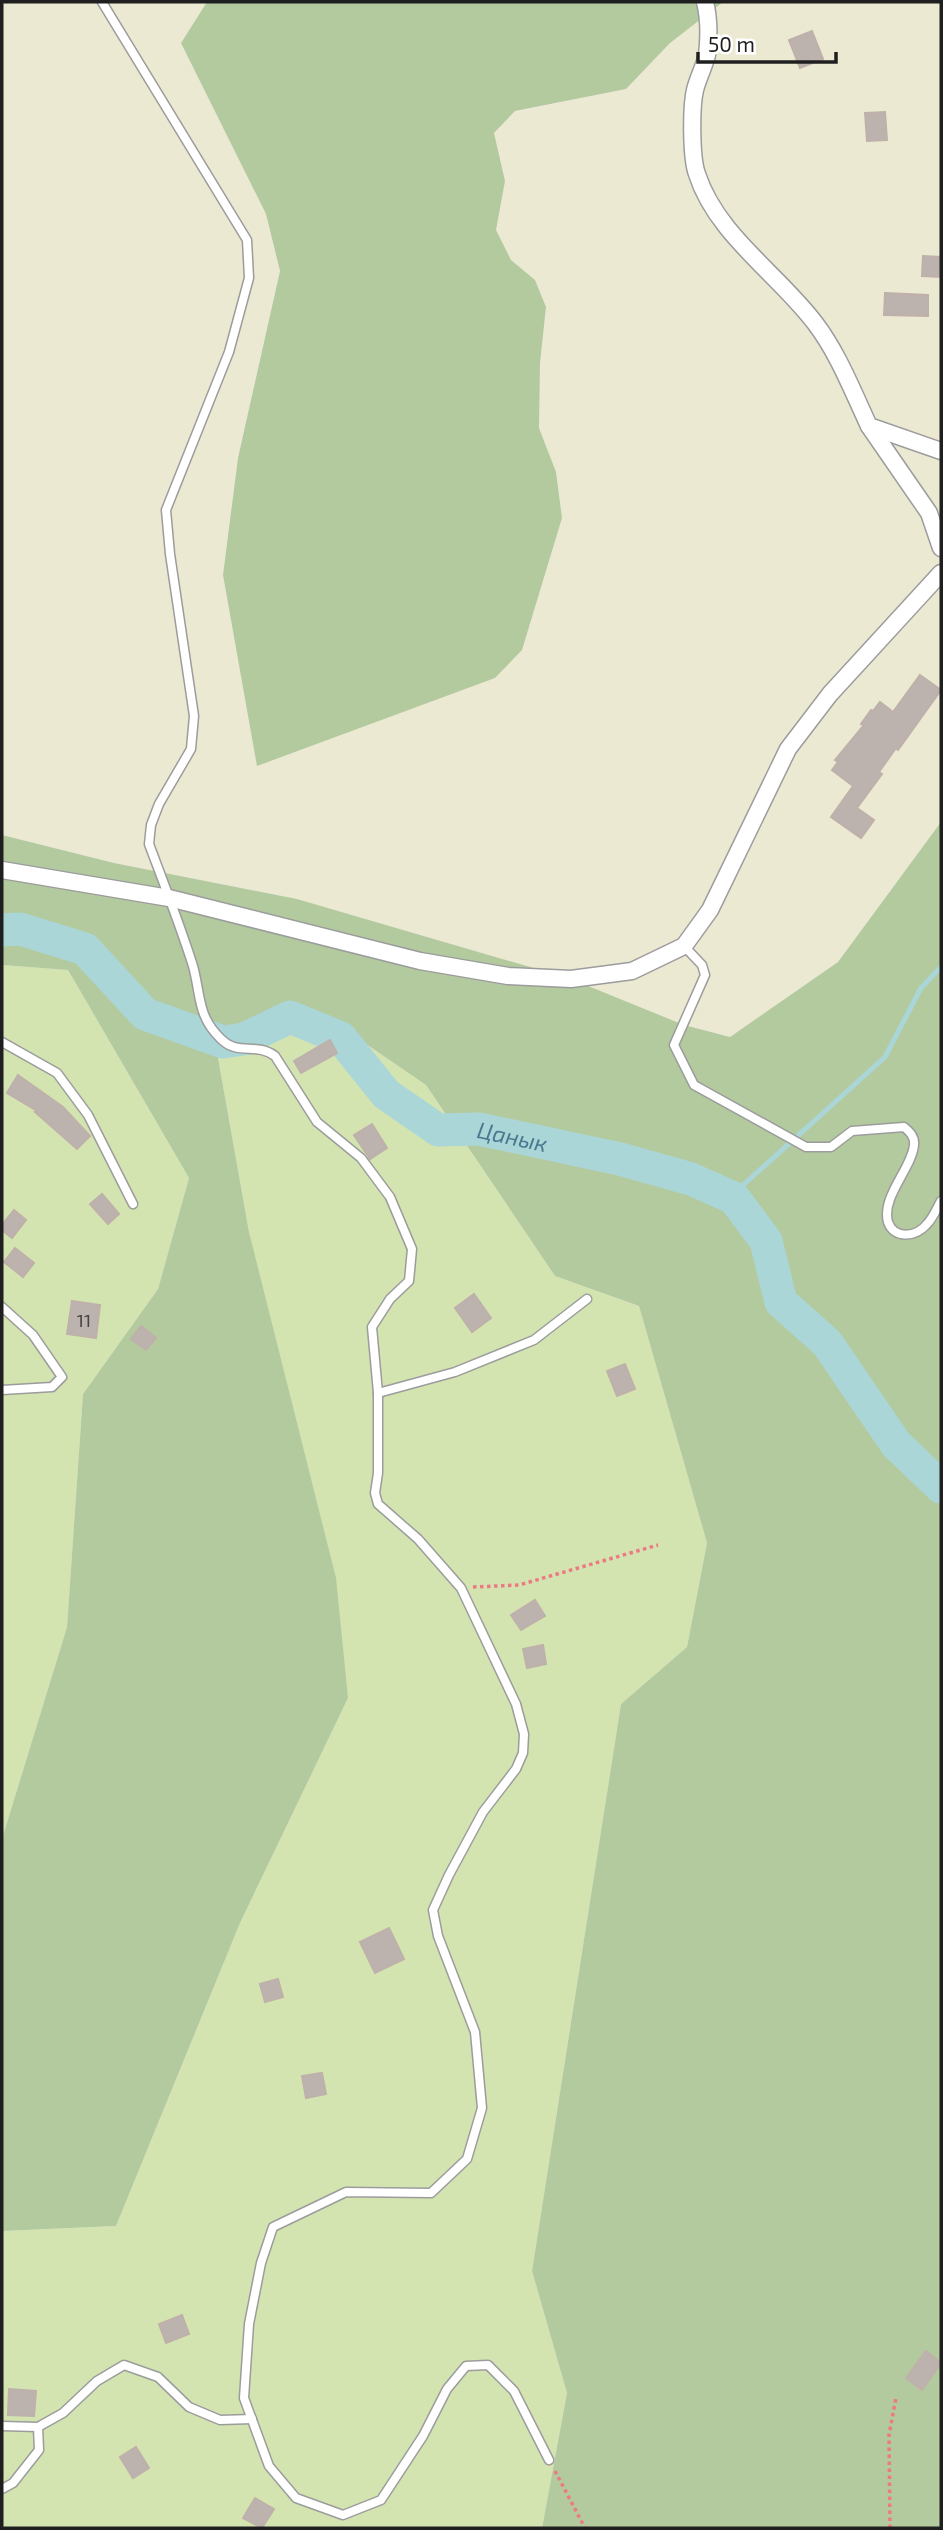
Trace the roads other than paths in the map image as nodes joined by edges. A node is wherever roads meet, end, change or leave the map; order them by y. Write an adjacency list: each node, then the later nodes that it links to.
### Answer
1 (102, 2): 8 (lane)
2 (705, 2): 3 (street)
3 (869, 426): 4 (street); 5 (street)
4 (941, 451)
5 (941, 548)
6 (941, 573): 9 (street)
7 (2, 870): 8 (street)
8 (169, 898): 9 (street); 16 (lane)
9 (684, 946): 11 (lane)
10 (2, 1042): 12 (lane)
11 (941, 1201)
12 (132, 1204)
13 (587, 1298): 16 (lane)
14 (2, 1307): 15 (lane)
15 (2, 1390)
16 (378, 1393): 17 (lane)
17 (252, 2419): 19 (lane); 20 (lane)
18 (2, 2426): 19 (lane)
19 (38, 2427): 21 (lane)
20 (549, 2460)
21 (2, 2489)

